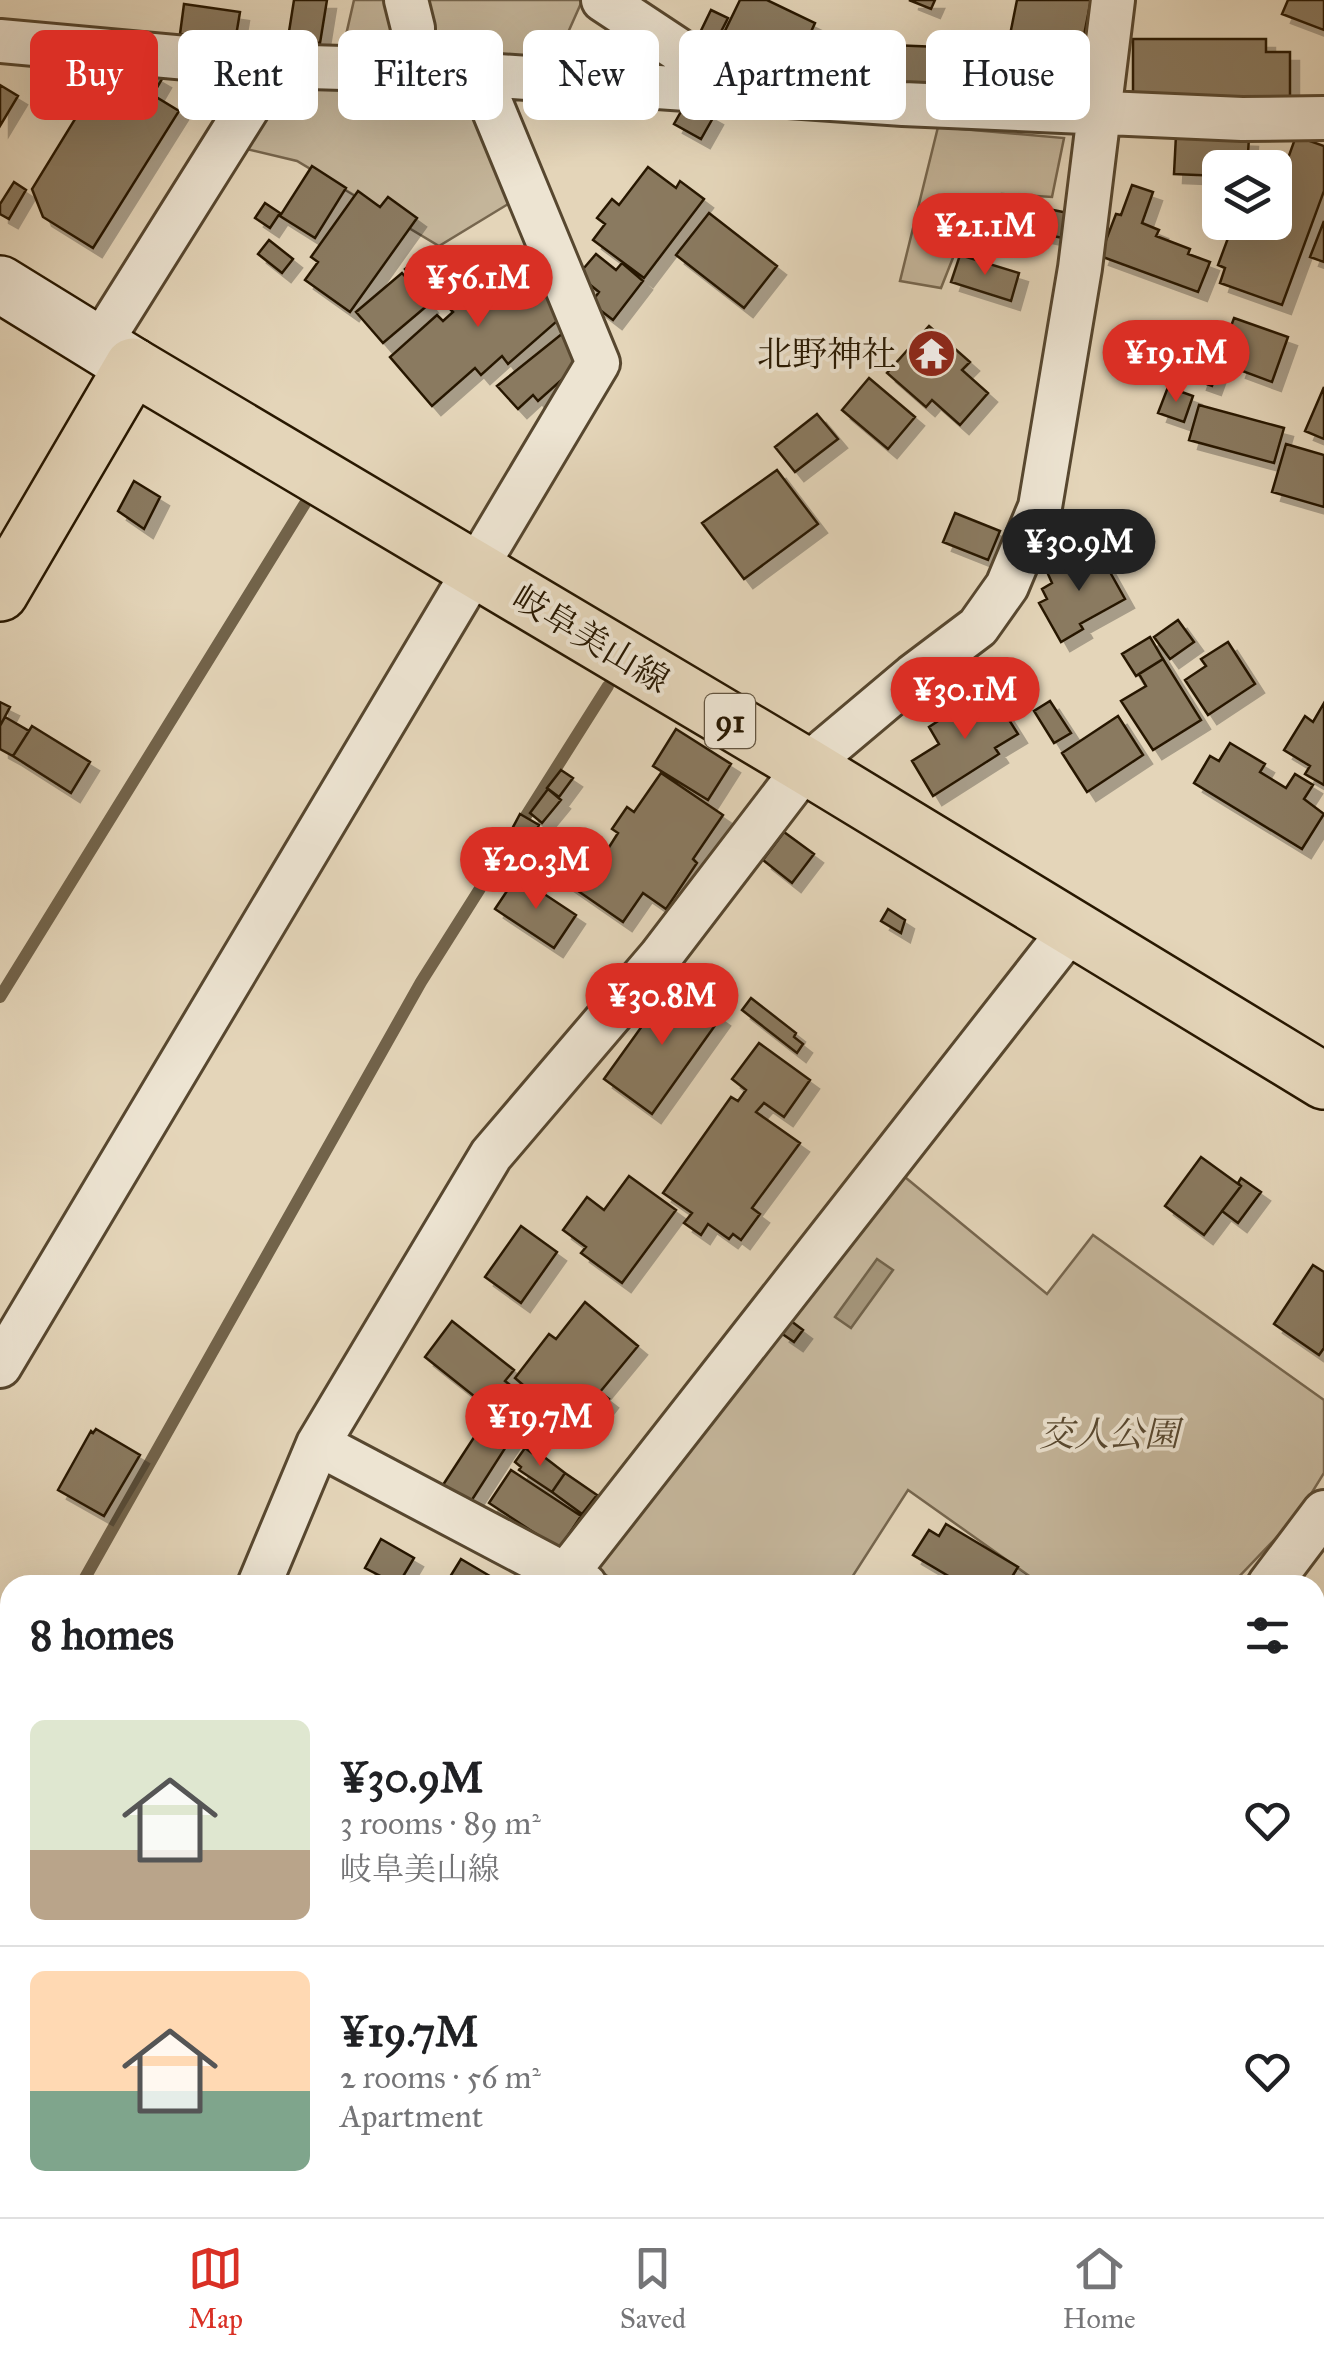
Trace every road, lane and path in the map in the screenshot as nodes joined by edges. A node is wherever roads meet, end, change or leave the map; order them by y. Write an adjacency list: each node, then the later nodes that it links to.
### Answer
1 (406, 0): 4 (street)
2 (602, 0): 6 (street)
3 (1113, 0): 11 (street)
4 (413, 30)
5 (0, 40): 7 (street)
6 (679, 51)
7 (178, 57)
8 (503, 77): 9 (street)
9 (679, 89)
10 (906, 103): 11 (street)
11 (1101, 114): 12 (street); 19 (street)
12 (1324, 118)
13 (245, 120): 16 (street)
14 (498, 120): 17 (street)
15 (0, 284): 16 (street)
16 (116, 356): 17 (main road, 岐阜美山線 / 91); 18 (main road)
17 (474, 568): 19 (main road, 岐阜美山線 / 91); 22 (street)
18 (0, 593)
19 (806, 766): 20 (main road, 岐阜美山線 / 91); 23 (street)
20 (1071, 929): 21 (main road, 岐阜美山線 / 91); 27 (street)
21 (1324, 1081)
22 (0, 1366)
23 (318, 1444): 25 (street); 26 (street)
24 (1324, 1512): 28 (street)
25 (263, 1575)
26 (568, 1575)
27 (579, 1575)
28 (1277, 1575)

